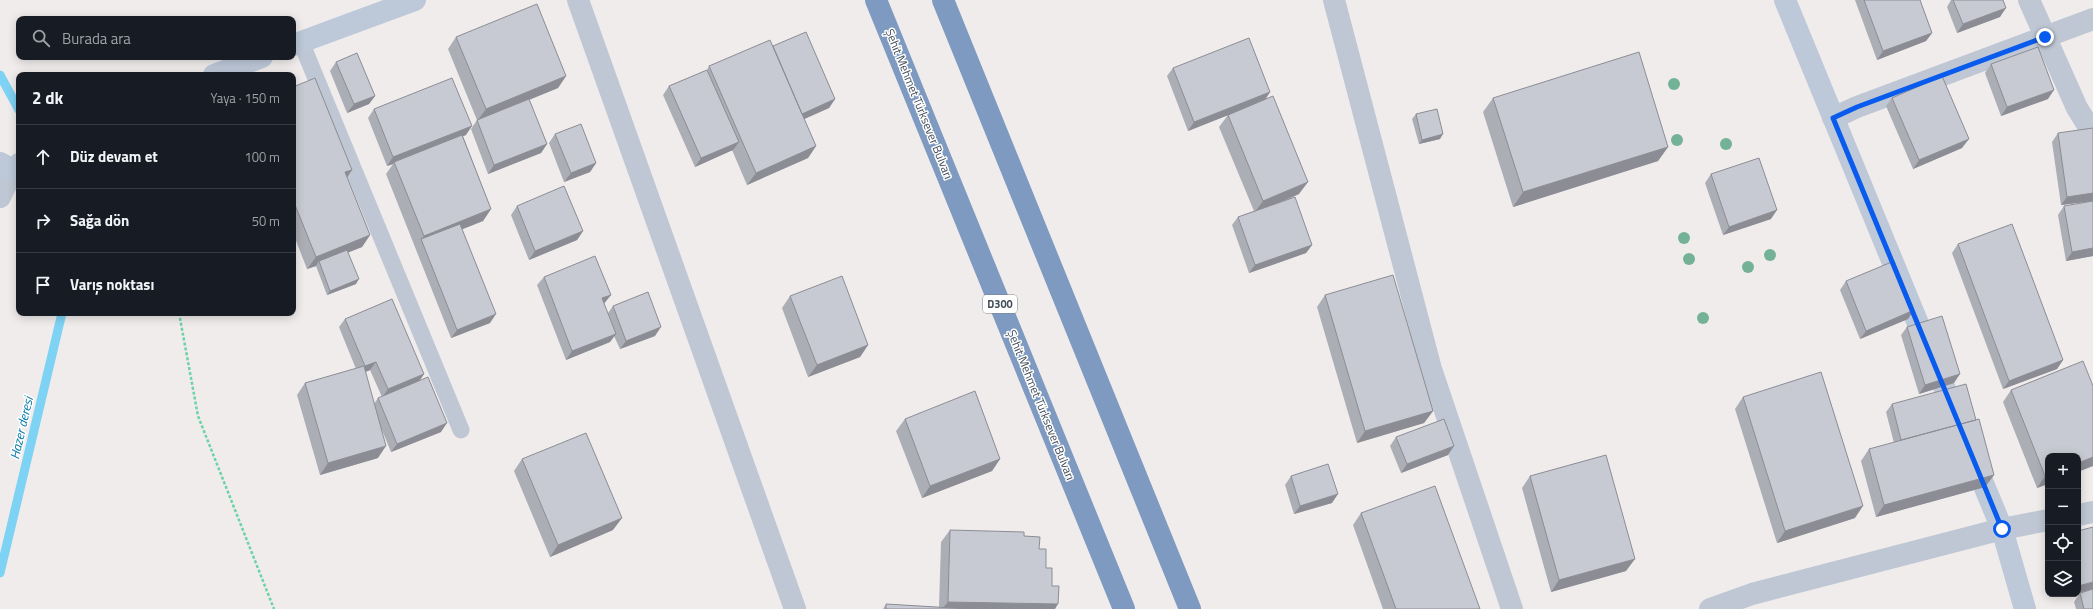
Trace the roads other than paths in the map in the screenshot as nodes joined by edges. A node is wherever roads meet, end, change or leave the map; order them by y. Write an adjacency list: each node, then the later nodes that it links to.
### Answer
1 (415, 0): 10 (street)
2 (578, 0): 23 (street)
3 (876, 0): 24 (highway, Şehit Mehmet Türksever Bulvarı / D300)
4 (943, 0): 25 (highway)
5 (1334, 0): 26 (street)
6 (1785, 0): 13 (street)
7 (2029, 0): 9 (street)
8 (2093, 19): 9 (street)
9 (2045, 37): 13 (street); 14 (street)
10 (297, 44): 17 (lane)
11 (254, 60): 12 (street)
12 (222, 72)
13 (1833, 118): 21 (street)
14 (2093, 134)
15 (11, 166): 16 (street)
16 (0, 197)
17 (461, 430)
18 (2093, 512): 19 (street)
19 (2081, 514)
20 (2045, 521): 21 (street)
21 (2002, 529): 22 (street); 28 (street)
22 (1753, 602): 27 (street)
23 (795, 609)
24 (1124, 609)
25 (1190, 609)
26 (1512, 609)
27 (1710, 609)
28 (2025, 609)

